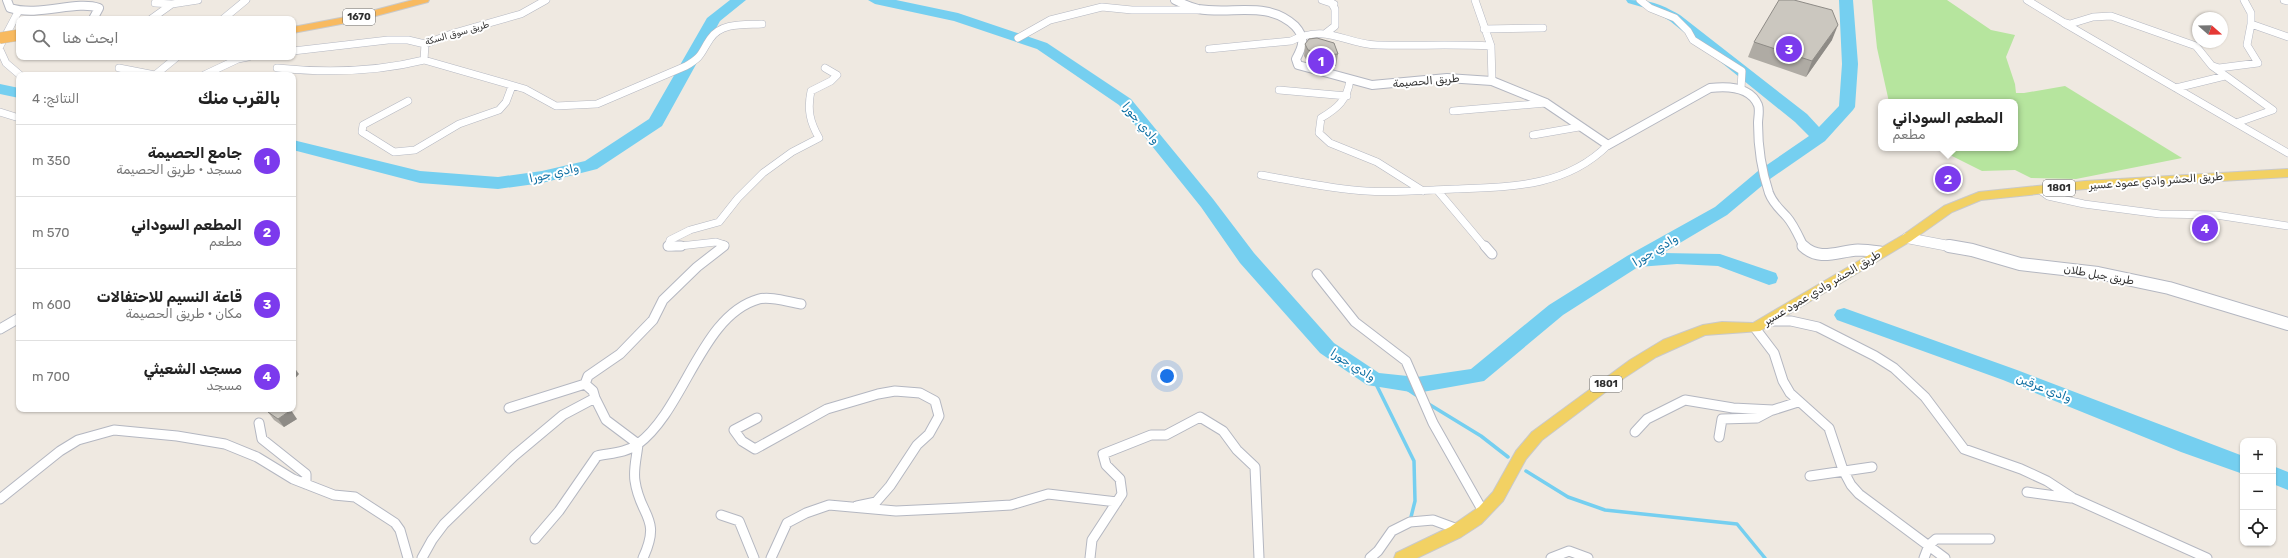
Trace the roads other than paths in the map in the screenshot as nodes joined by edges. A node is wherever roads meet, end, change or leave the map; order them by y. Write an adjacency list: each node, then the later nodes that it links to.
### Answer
1 (7, 0): 19 (street)
2 (198, 0): 17 (street)
3 (246, 0): 22 (street)
4 (403, 0): 24 (highway, 1670)
5 (424, 0): 28 (highway, 1670)
6 (546, 0): 36 (street, طريق سوق السكة)
7 (1175, 0): 18 (street)
8 (1322, 0): 15 (street)
9 (1475, 0): 29 (street)
10 (1640, 0): 58 (street)
11 (2027, 0): 23 (street)
12 (2244, 0): 26 (street)
13 (2284, 0): 14 (street)
14 (2288, 1)
15 (1332, 2): 30 (street)
16 (155, 3): 17 (street)
17 (172, 4): 21 (street)
18 (1199, 10): 32 (street); 35 (street)
19 (18, 12): 20 (street); 37 (street)
20 (96, 16)
21 (155, 16)
22 (227, 16)
23 (2063, 22): 45 (street); 57 (street)
24 (296, 23)
25 (762, 24): 56 (street)
26 (2251, 24): 33 (street); 45 (street)
27 (1543, 28): 29 (street)
28 (296, 29)
29 (1484, 29): 38 (street)
30 (1326, 33): 32 (street); 38 (street)
31 (16, 35): 34 (highway, bridge)
32 (1303, 35): 39 (street); 54 (street, طريق الحصيمة)
33 (2288, 37)
34 (0, 38)
35 (1018, 38)
36 (425, 44): 41 (street, طريق سوق السكة); 44 (street)
37 (0, 46)
38 (1491, 46): 55 (street)
39 (1209, 49)
40 (0, 50): 49 (street)
41 (296, 51)
42 (173, 60): 51 (street)
43 (236, 60): 52 (street)
44 (424, 60): 47 (street); 56 (street)
45 (2212, 66): 53 (street)
46 (119, 68): 50 (street)
47 (277, 68)
48 (825, 68): 87 (street)
49 (16, 72)
50 (140, 72)
51 (159, 72)
52 (210, 72)
53 (2225, 76): 57 (street); 66 (street)
54 (1350, 80): 55 (street, طريق الحصيمة); 60 (street)
55 (1492, 81): 62 (street, طريق الحصيمة)
56 (512, 86): 61 (street)
57 (2176, 88): 66 (street)
58 (1741, 89): 69 (street); 78 (street)
59 (1279, 90): 60 (street)
60 (1346, 96): 75 (street)
61 (408, 101)
62 (1546, 103): 63 (street); 67 (street, طريق الحصيمة)
63 (1453, 111)
64 (0, 112): 65 (street)
65 (16, 117)
66 (2236, 123): 70 (street)
67 (1579, 127): 68 (street); 69 (street, طريق الحصيمة)
68 (1533, 135)
69 (1608, 145): 73 (street)
70 (2288, 153)
71 (2288, 173): 74 (main road, طريق الحشر وادي عمود عسير / 1801)
72 (1261, 175): 75 (street)
73 (1437, 190): 75 (street); 79 (street)
74 (2040, 190): 76 (street); 77 (main road, طريق الحشر وادي عمود عسير / 1801)
75 (1423, 191)
76 (2288, 226)
77 (1907, 238): 78 (main road, طريق الحشر وادي عمود عسير / 1801); 84 (main road, طريق جبل طلان)
78 (1880, 252): 83 (main road, طريق الحشر وادي عمود عسير / 1801)
79 (1492, 254)
80 (1317, 274): 106 (street)
81 (801, 304): 96 (street)
82 (16, 320): 86 (street)
83 (1768, 321): 85 (main road, طريق الحشر وادي عمود عسير / 1801); 102 (street)
84 (2288, 324)
85 (1755, 328): 89 (street); 106 (main road, طريق الحشر وادي عمود عسير / 1801)
86 (0, 329)
87 (585, 384): 88 (street); 90 (street)
88 (596, 398): 96 (street); 113 (street)
89 (1798, 402): 91 (street); 98 (street)
90 (509, 408)
91 (1773, 410): 94 (street); 95 (street)
92 (758, 418): 105 (street)
93 (259, 423): 100 (street)
94 (1634, 432)
95 (1719, 437)
96 (638, 444): 109 (street); 114 (street)
97 (1872, 467): 98 (street)
98 (1843, 470): 99 (street); 111 (street)
99 (1810, 476)
100 (306, 484): 103 (street); 112 (street)
101 (2027, 492): 102 (street)
102 (2073, 498): 125 (street)
103 (0, 499)
104 (1117, 502): 105 (street); 117 (street); 118 (street)
105 (857, 506): 116 (street)
106 (1484, 513): 108 (main road, طريق الحشر وادي عمود عسير / 1801)
107 (721, 515): 115 (street)
108 (1460, 530): 119 (street); 120 (main road, طريق الحشر وادي عمود عسير / 1801)
109 (535, 539)
110 (1990, 539): 111 (street)
111 (1929, 545): 123 (street); 124 (street)
112 (408, 558)
113 (422, 558)
114 (643, 558)
115 (754, 558)
116 (771, 558)
117 (1090, 558)
118 (1259, 558)
119 (1370, 558)
120 (1402, 558)
121 (1551, 558): 122 (street)
122 (1588, 558)
123 (1924, 558)
124 (1945, 558)
125 (2207, 558)

